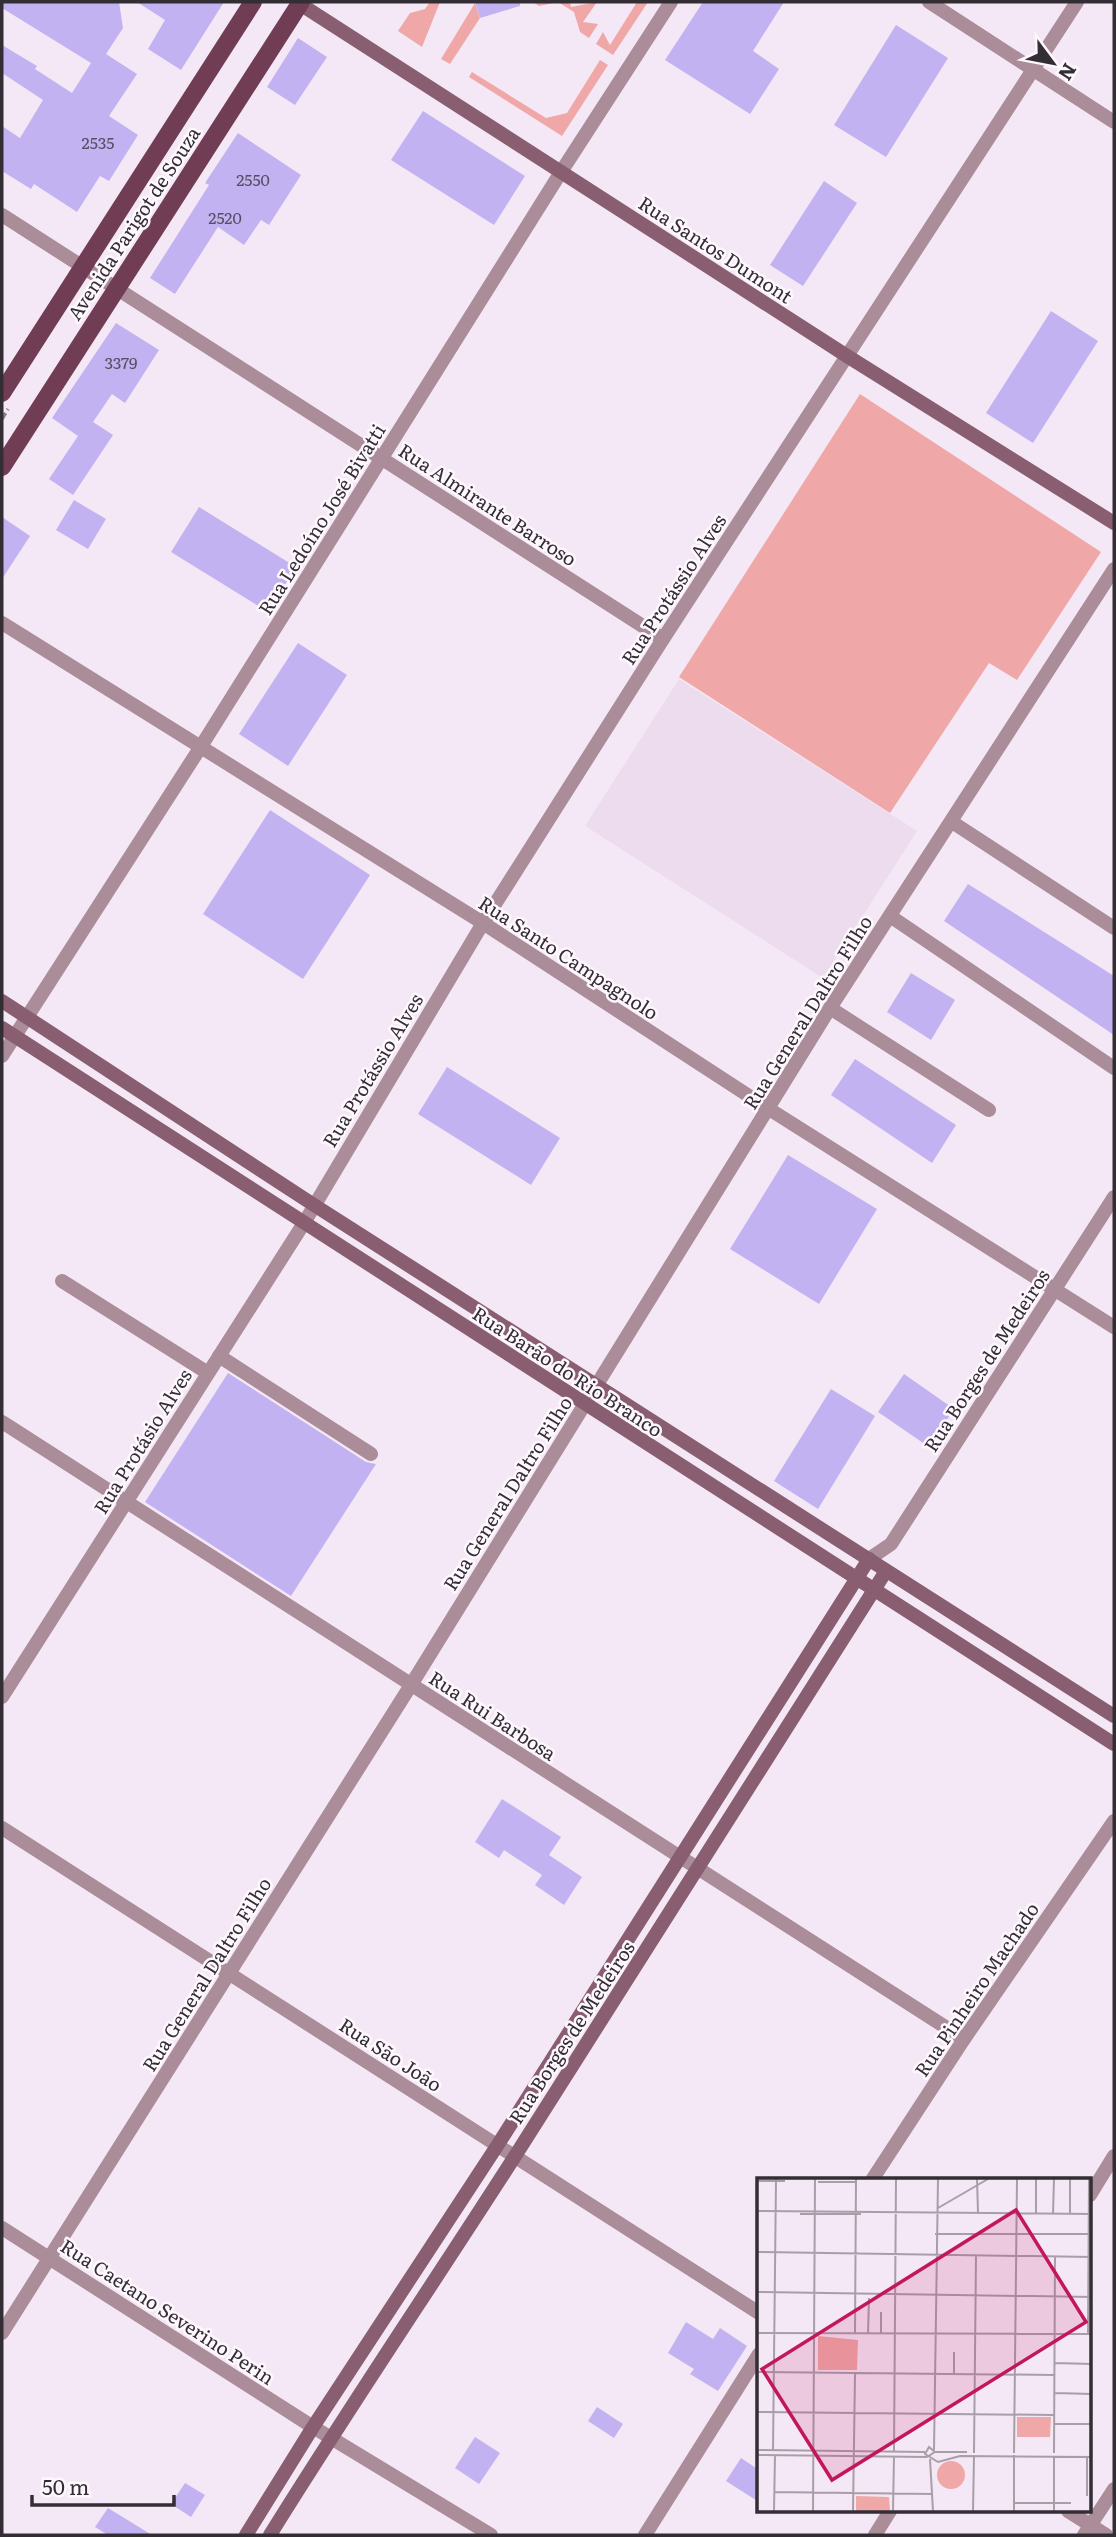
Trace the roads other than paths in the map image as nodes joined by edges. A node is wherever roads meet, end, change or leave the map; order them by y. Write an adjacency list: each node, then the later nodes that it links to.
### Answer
1 (253, 2): 10 (main road, Avenida Parigot de Souza)
2 (299, 2): 8 (street, Rua Santos Dumont); 11 (main road, Avenida Parigot de Souza)
3 (671, 2): 8 (street, Rua Ledoíno José Bivatti)
4 (929, 2): 6 (street)
5 (1077, 2): 6 (street, Rua Protássio Alves)
6 (1033, 69): 7 (street); 12 (street, Rua Protássio Alves)
7 (1114, 122)
8 (561, 172): 12 (street, Rua Santos Dumont); 14 (street, Rua Ledoíno José Bivatti)
9 (2, 215): 10 (street)
10 (84, 268): 11 (street, Rua Almirante Barroso); 13 (main road, Avenida Parigot de Souza)
11 (116, 289): 14 (street, Rua Almirante Barroso); 15 (main road, Avenida Parigot de Souza)
12 (847, 356): 16 (street, Rua Santos Dumont); 19 (street, Rua Protássio Alves)
13 (2, 393)
14 (382, 458): 19 (street, Rua Almirante Barroso); 20 (street, Rua Ledoíno José Bivatti)
15 (2, 467)
16 (1114, 523)
17 (1114, 569): 21 (street, Rua General Daltro Filho)
18 (2, 622): 20 (street, Rua Santo Campagnolo)
19 (663, 639): 23 (street, Rua Protássio Alves)
20 (200, 748): 23 (street, Rua Santo Campagnolo); 27 (street, Rua Ledoíno José Bivatti)
21 (952, 822): 22 (street, Rua General Daltro Filho); 24 (street)
22 (890, 916): 26 (street, Rua General Daltro Filho); 31 (street)
23 (483, 923): 32 (street, Rua Santo Campagnolo); 35 (street, Rua Protássio Alves)
24 (1114, 928)
25 (2, 1001): 27 (street, Rua Barão do Rio Branco)
26 (830, 1008): 32 (street, Rua General Daltro Filho); 33 (street)
27 (27, 1017): 29 (street, Rua Ledoíno José Bivatti); 35 (street, Rua Barão do Rio Branco)
28 (2, 1028): 29 (street, Rua Barão do Rio Branco)
29 (15, 1036): 30 (street, Rua Ledoíno José Bivatti); 36 (street, Rua Barão do Rio Branco)
30 (2, 1056)
31 (1114, 1068)
32 (769, 1110): 38 (street, Rua Santo Campagnolo); 42 (street, Rua General Daltro Filho)
33 (989, 1110)
34 (1114, 1197): 38 (street, Rua Borges de Medeiros)
35 (314, 1205): 36 (street, Rua Protásio Alves); 42 (street, Rua Barão do Rio Branco)
36 (304, 1223): 40 (street, Rua Protásio Alves); 43 (street, Rua Barão do Rio Branco)
37 (62, 1281): 41 (street)
38 (1055, 1289): 39 (street, Rua Santo Campagnolo); 47 (street, Rua Borges de Medeiros)
39 (1114, 1327)
40 (219, 1356): 41 (street, Rua Protásio Alves); 45 (street)
41 (208, 1373): 46 (street, Rua Protásio Alves)
42 (596, 1385): 43 (street, Rua General Daltro Filho); 48 (street, Rua Barão do Rio Branco)
43 (584, 1405): 50 (street, Rua Barão do Rio Branco); 52 (street, Rua General Daltro Filho)
44 (2, 1422): 46 (street, Rua Rui Barbosa)
45 (371, 1454)
46 (126, 1502): 52 (street, Rua Rui Barbosa); 53 (street, Rua Protásio Alves)
47 (891, 1544): 48 (street, Rua Borges de Medeiros); 49 (street, Rua Borges de Medeiros)
48 (869, 1559): 49 (street, Rua Barão do Rio Branco); 50 (street)
49 (886, 1570): 51 (street, Rua Borges de Medeiros); 54 (street, Rua Barão do Rio Branco)
50 (856, 1579): 51 (street, Rua Barão do Rio Branco); 58 (street)
51 (874, 1590): 55 (street, Rua Barão do Rio Branco); 59 (street, Rua Borges de Medeiros)
52 (411, 1685): 58 (street, Rua Rui Barbosa); 60 (street, Rua General Daltro Filho)
53 (2, 1696)
54 (1114, 1716)
55 (1114, 1744)
56 (1114, 1821): 61 (street, Rua Pinheiro Machado)
57 (2, 1828): 60 (street, Rua São João)
58 (679, 1857): 59 (street, Rua Rui Barbosa); 62 (street)
59 (698, 1869): 61 (street, Rua Rui Barbosa); 64 (street, Rua Borges de Medeiros)
60 (229, 1973): 62 (street, Rua São João); 68 (street, Rua General Daltro Filho)
61 (964, 2039): 65 (street, Rua Pinheiro Machado)
62 (497, 2146): 64 (street, Rua São João); 72 (street)
63 (1114, 2156): 66 (street)
64 (514, 2157): 69 (street, Rua São João); 73 (street, Rua Borges de Medeiros)
65 (873, 2178)
66 (1092, 2192)
67 (2, 2228): 68 (street, Rua Caetano Severino Perin)
68 (49, 2258): 70 (street, Rua General Daltro Filho); 72 (street, Rua Caetano Severino Perin)
69 (757, 2312)
70 (2, 2333)
71 (757, 2357): 81 (street)
72 (313, 2427): 73 (street); 78 (street)
73 (331, 2437): 79 (street, Rua Borges de Medeiros); 80 (street)
74 (1114, 2489): 77 (street)
75 (889, 2512): 82 (street)
76 (1069, 2512): 77 (street)
77 (1087, 2530): 83 (street)
78 (246, 2535)
79 (270, 2535)
80 (491, 2535)
81 (645, 2535)
82 (875, 2535)
83 (1106, 2535)

